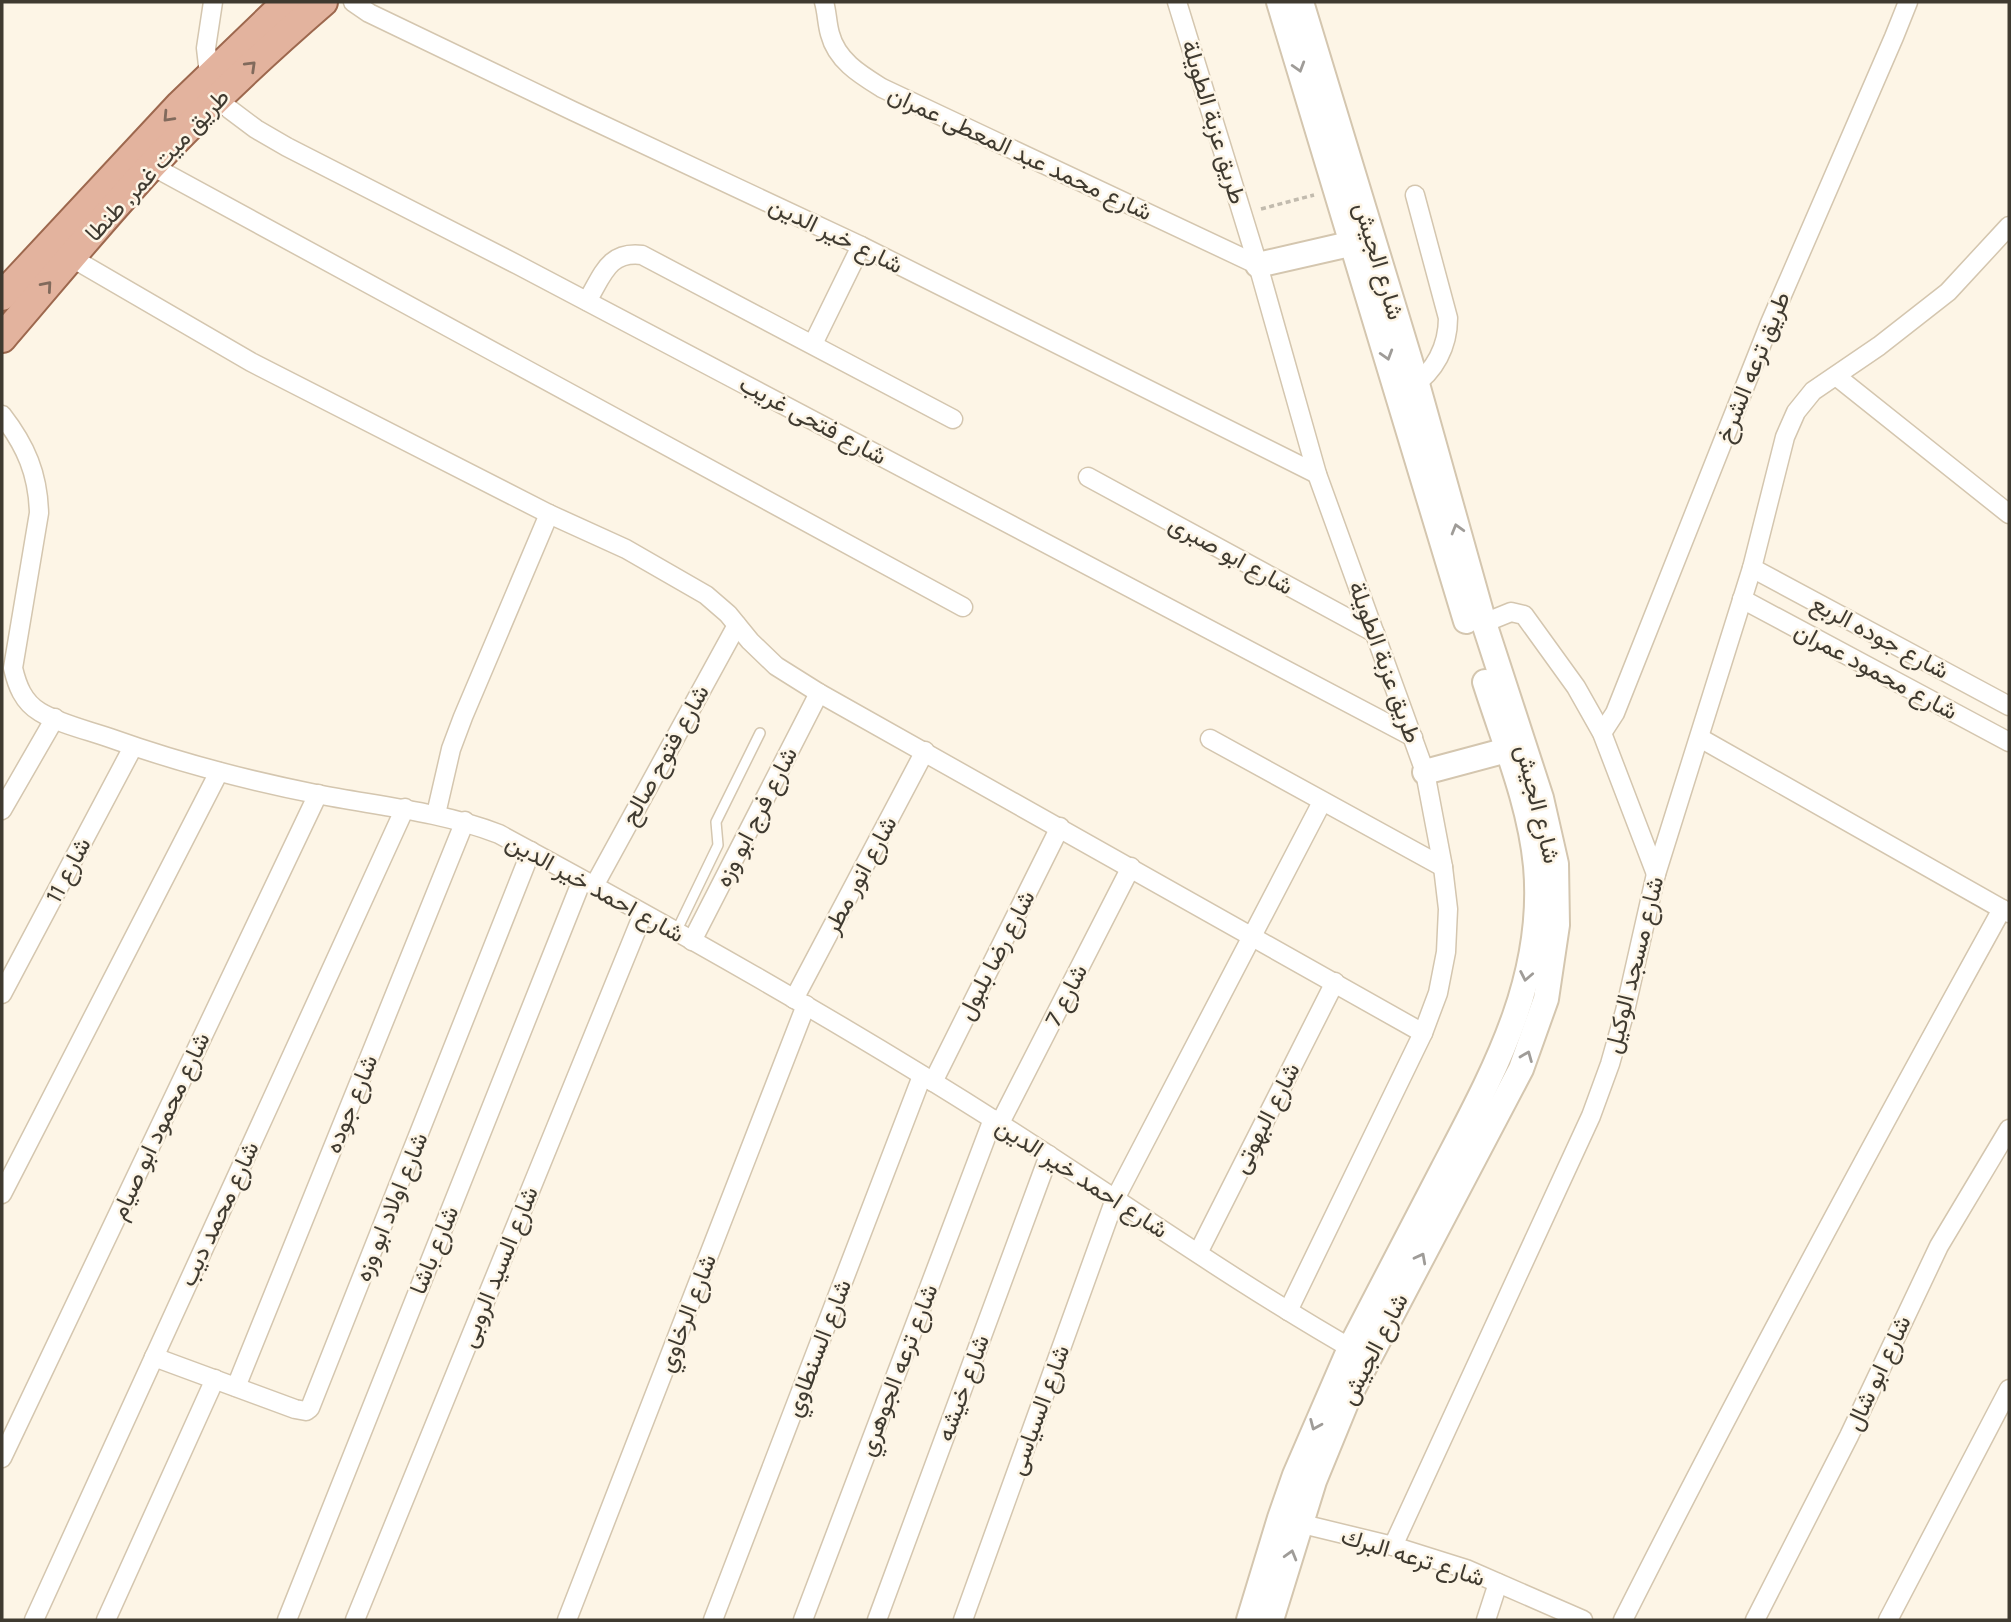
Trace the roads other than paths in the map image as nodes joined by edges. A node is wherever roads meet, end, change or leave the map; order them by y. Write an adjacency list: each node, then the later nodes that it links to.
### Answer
1 (213, 2): 10 (street)
2 (287, 2): 10 (main road, طريق ميت غمر, طنطا)
3 (323, 2): 10 (main road, طريق ميت غمر, طنطا, one-way to 3)
4 (353, 2): 15 (street, شارع خير الدين)
5 (824, 2): 17 (street, شارع محمد عبد المعطى عمران)
6 (1177, 2): 17 (street, طريق عزبة الطويلة)
7 (1279, 2): 14 (main road, شارع الجيش, one-way to 14)
8 (1301, 2): 23 (main road, شارع الجيش)
9 (1908, 2): 41 (street, طريق ترعه الشرخ)
10 (213, 87): 11 (main road, طريق ميت غمر, طنطا); 18 (main road, طريق ميت غمر, طنطا, one-way to 18); 19 (street, شارع فتحى غريب)
11 (152, 166): 16 (main road, طريق ميت غمر, طنطا); 32 (street)
12 (1415, 195): 23 (street)
13 (2009, 226): 22 (street, شارع مسجد الوكيل)
14 (1353, 243): 17 (main road); 23 (main road, شارع الجيش, one-way to 23)
15 (861, 246): 21 (street); 26 (street, شارع خير الدين)
16 (72, 258): 20 (main road, طريق ميت غمر, طنطا, one-way to 16); 28 (street)
17 (1258, 265): 26 (street, طريق عزبة الطويلة)
18 (2, 296)
19 (587, 301): 21 (street); 42 (street, شارع فتحى غريب)
20 (2, 338)
21 (813, 344): 25 (street)
22 (1836, 376): 29 (street); 30 (street, شارع مسجد الوكيل)
23 (1408, 389): 33 (main road, شارع الجيش, one-way to 23); 47 (main road, شارع الجيش)
24 (2, 415): 36 (street, شارع احمد خير الدين)
25 (953, 419)
26 (1317, 474): 35 (street, طريق عزبة الطويلة)
27 (1088, 477): 35 (street, شارع ابو صبرى)
28 (549, 514): 34 (street); 55 (street)
29 (2009, 514)
30 (1752, 568): 31 (street, شارع مسجد الوكيل); 38 (street, شارع جوده الربع)
31 (1742, 599): 43 (street, شارع مسجد الوكيل); 45 (street, شارع محمود عمران)
32 (963, 607)
33 (1484, 623): 41 (street); 65 (main road, شارع الجيش)
34 (737, 625): 37 (street); 62 (street, شارع فتوح صالح)
35 (1374, 633): 42 (street, طريق عزبة الطويلة)
36 (8, 667): 39 (street, شارع احمد خير الدين)
37 (819, 693): 48 (street); 68 (street, شارع فرج ابو وزه)
38 (2009, 706)
39 (55, 718): 46 (street, شارع احمد خير الدين); 54 (street)
40 (760, 733): 66 (lane)
41 (1602, 733): 61 (street)
42 (1413, 737): 50 (street, طريق عزبة الطويلة)
43 (1700, 738): 61 (street, شارع مسجد الوكيل); 63 (street)
44 (1210, 739): 52 (street)
45 (2009, 742)
46 (134, 747): 49 (street, شارع احمد خير الدين); 70 (street, شارع 11)
47 (1507, 750): 50 (main road); 65 (main road, شارع الجيش)
48 (925, 751): 57 (street); 71 (street, شارع انور مطر)
49 (219, 772): 51 (street, شارع احمد خير الدين); 77 (street)
50 (1425, 772): 60 (street, طريق عزبة الطويلة)
51 (318, 794): 53 (street, شارع احمد خير الدين); 86 (street, شارع محمود ابو صيام)
52 (1322, 802): 60 (street); 67 (street, شارع السياسى)
53 (405, 808): 55 (street, شارع احمد خير الدين); 82 (street, شارع محمد ديب)
54 (2, 810)
55 (436, 814): 56 (street, شارع احمد خير الدين)
56 (465, 821): 58 (street, شارع احمد خير الدين); 84 (street, شارع جوده)
57 (1060, 827): 59 (street); 73 (street, شارع رضا بلبول)
58 (531, 851): 62 (street, شارع احمد خير الدين); 84 (street, شارع اولاد ابو وزه)
59 (1131, 867): 67 (street); 74 (street, شارع 7)
60 (1443, 867): 72 (street, طريق عزبة الطويلة)
61 (1656, 874): 88 (street, شارع مسجد الوكيل)
62 (588, 883): 64 (street, شارع احمد خير الدين); 92 (street, شارع باشا)
63 (2006, 911): 103 (street)
64 (642, 914): 66 (street, شارع احمد خير الدين); 93 (street, شارع السيد الروبى)
65 (1546, 925): 81 (main road, شارع الجيش)
66 (675, 932): 68 (street, شارع احمد خير الدين)
67 (1253, 936): 69 (street); 78 (street, شارع السياسى)
68 (692, 942): 71 (street, شارع احمد خير الدين)
69 (1335, 982): 72 (street); 79 (street, شارع البهوتى)
70 (2, 994)
71 (800, 1002): 73 (street, شارع احمد خير الدين); 94 (street, شارع الرخاوي)
72 (1423, 1033): 80 (street, طريق عزبة الطويلة)
73 (928, 1079): 74 (street, شارع احمد خير الدين); 95 (street, شارع السنطاوي)
74 (996, 1121): 76 (street, شارع احمد خير الدين); 96 (street, شارع ترعه الجوهري)
75 (2009, 1129): 104 (street, شارع ابو شال)
76 (1049, 1155): 78 (street, شارع احمد خير الدين); 97 (street, شارع خيشه)
77 (2, 1194)
78 (1115, 1199): 79 (street, شارع احمد خير الدين); 98 (street, شارع السياسى)
79 (1198, 1253): 80 (street, شارع احمد خير الدين)
80 (1288, 1311): 81 (street, شارع احمد خير الدين)
81 (1359, 1353): 87 (main road, شارع الجيش)
82 (154, 1357): 83 (street, شارع اولاد ابو وزه); 90 (street, شارع محمد ديب)
83 (215, 1379): 84 (street, شارع اولاد ابو وزه); 91 (street)
84 (236, 1387)
85 (2009, 1389): 105 (street)
86 (2, 1458)
87 (1290, 1521): 88 (street, شارع ترعه البرك); 99 (main road, شارع الجيش); 100 (main road, شارع الجيش, one-way to 87)
88 (1393, 1546): 89 (street, شارع ترعه البرك)
89 (1498, 1583): 101 (street); 102 (street, شارع ترعه البرك)
90 (34, 1620)
91 (106, 1620)
92 (287, 1620)
93 (355, 1620)
94 (567, 1620)
95 (713, 1620)
96 (803, 1620)
97 (877, 1620)
98 (963, 1620)
99 (1249, 1620)
100 (1271, 1620)
101 (1486, 1620)
102 (1583, 1620)
103 (1623, 1620)
104 (1755, 1620)
105 (1888, 1620)

